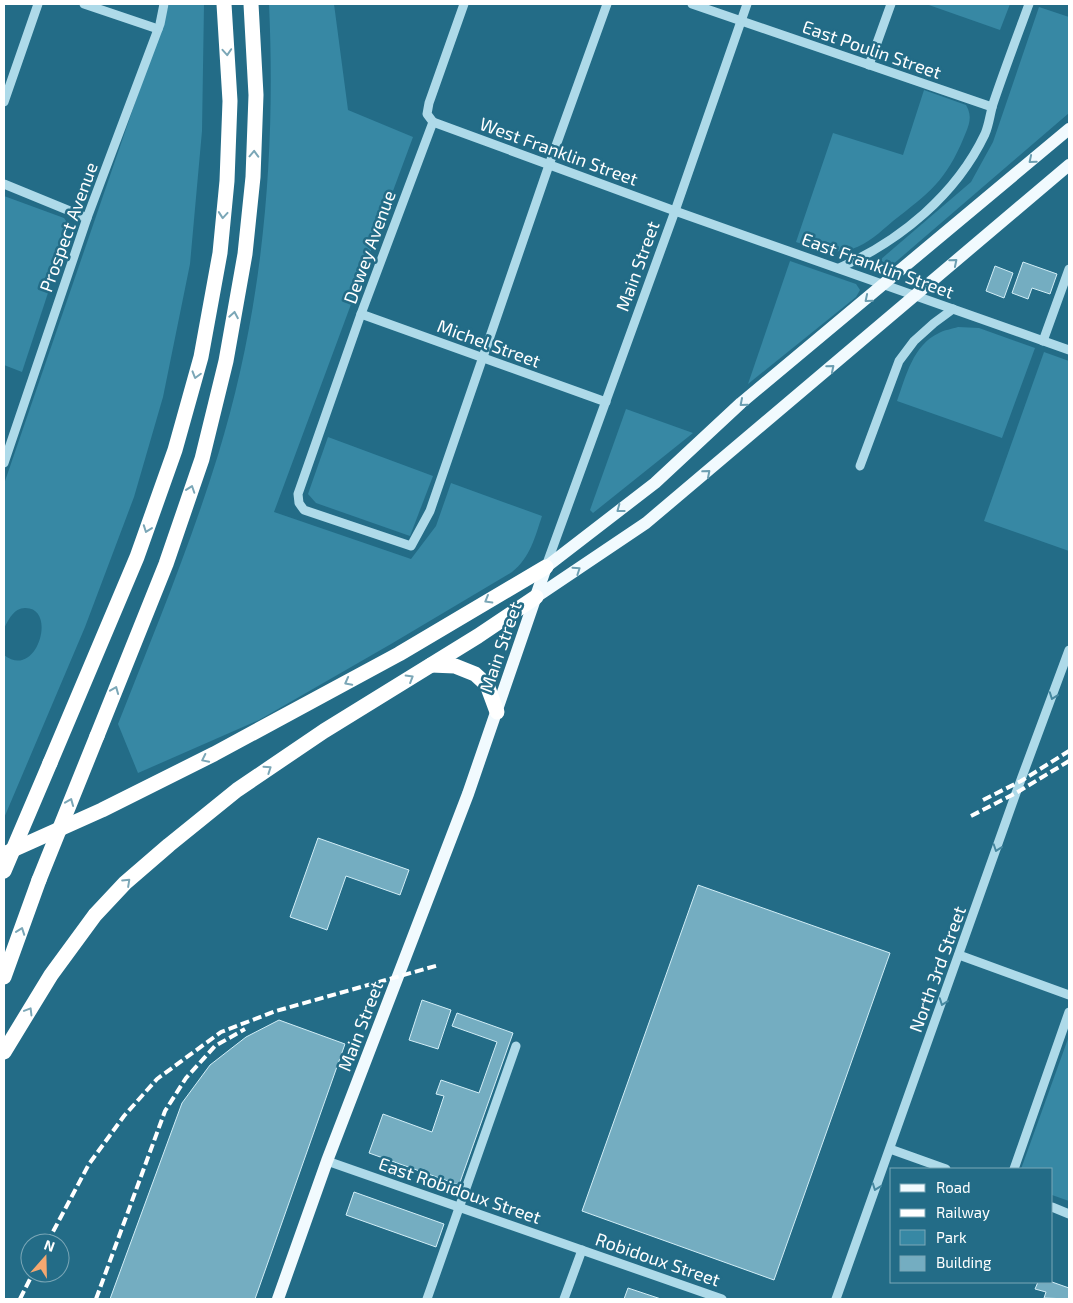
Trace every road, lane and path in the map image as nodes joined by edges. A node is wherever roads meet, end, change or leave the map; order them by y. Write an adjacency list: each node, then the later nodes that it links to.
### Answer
1 (38, 4): 15 (street)
2 (84, 4): 13 (street)
3 (164, 4): 13 (street, Prospect Avenue)
4 (224, 4): 42 (highway, one-way to 42, bridge)
5 (251, 4): 44 (highway, one-way to 5, bridge)
6 (464, 4): 17 (street, Dewey Avenue)
7 (607, 4): 19 (street)
8 (692, 4): 12 (street, East Poulin Street)
9 (747, 4): 12 (street, Main Street)
10 (891, 4): 14 (street)
11 (1029, 4): 16 (street)
12 (741, 21): 14 (street, East Poulin Street); 22 (street, Main Street)
13 (158, 29): 23 (street, Prospect Avenue)
14 (869, 65): 16 (street, East Poulin Street)
15 (4, 102)
16 (992, 107): 24 (street)
17 (432, 122): 19 (street, West Franklin Street); 29 (street, Dewey Avenue)
18 (1069, 129): 26 (main road, one-way to 26)
19 (549, 165): 22 (street, West Franklin Street); 32 (street)
20 (1069, 165): 27 (main road, one-way to 20)
21 (4, 184): 23 (street)
22 (675, 210): 24 (street, East Franklin Street); 33 (street, Main Street)
23 (87, 218): 34 (street, Prospect Avenue)
24 (839, 268): 26 (street, East Franklin Street)
25 (1069, 269): 30 (street)
26 (886, 284): 27 (street, East Franklin Street); 36 (main road, one-way to 36)
27 (915, 296): 28 (street, East Franklin Street); 37 (main road, one-way to 27)
28 (953, 309): 30 (street, East Franklin Street); 35 (street)
29 (361, 314): 32 (street, Michel Street); 32 (street, Dewey Avenue)
30 (1043, 341): 31 (street, East Franklin Street)
31 (1069, 350)
32 (483, 358): 33 (street, Michel Street)
33 (606, 402): 36 (street, Main Street)
34 (4, 463)
35 (860, 466)
36 (546, 567): 37 (main road, Main Street); 41 (highway, one-way to 41)
37 (536, 597): 39 (highway); 40 (main road, Main Street)
38 (1069, 650): 43 (street, North 3rd Street, one-way to 43)
39 (431, 665): 40 (highway); 48 (highway, one-way to 39)
40 (496, 712): 50 (main road, Main Street)
41 (4, 854)
42 (4, 871)
43 (959, 955): 45 (street); 49 (street, North 3rd Street, one-way to 49)
44 (4, 977)
45 (1069, 995)
46 (1069, 1012): 52 (street)
47 (516, 1046): 54 (street)
48 (4, 1052)
49 (890, 1149): 51 (street); 61 (street, North 3rd Street, one-way to 61)
50 (327, 1161): 54 (street, East Robidoux Street); 57 (main road, Main Street)
51 (943, 1168)
52 (1014, 1168)
53 (1053, 1207): 55 (street)
54 (460, 1208): 56 (street, East Robidoux Street); 58 (street)
55 (1069, 1214)
56 (582, 1250): 59 (street); 60 (street, Robidoux Street)
57 (278, 1299)
58 (427, 1299)
59 (564, 1299)
60 (722, 1299)
61 (836, 1299)

